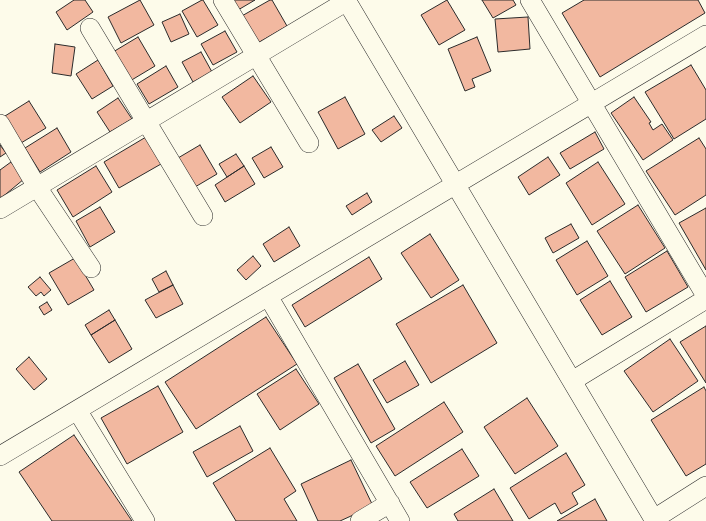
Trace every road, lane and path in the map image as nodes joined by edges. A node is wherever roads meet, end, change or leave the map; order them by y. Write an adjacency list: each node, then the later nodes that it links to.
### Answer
1 (223, 0): 6 (street)
2 (530, 0): 7 (street)
3 (346, 1): 6 (street); 11 (street)
4 (90, 28): 8 (street)
5 (706, 35): 7 (street)
6 (256, 55): 8 (street); 10 (street)
7 (592, 104): 11 (street); 17 (street)
8 (146, 121): 12 (street); 14 (street)
9 (0, 124): 12 (street)
10 (309, 143)
11 (456, 185): 16 (street); 19 (street)
12 (36, 187): 13 (street); 15 (street)
13 (0, 209)
14 (203, 216)
15 (91, 268)
16 (268, 296): 20 (street); 23 (street)
17 (706, 296)
18 (706, 299): 19 (street)
19 (572, 381): 24 (street)
20 (77, 410): 21 (street); 25 (street)
21 (0, 456)
22 (706, 486): 24 (street)
23 (390, 503): 26 (street); 27 (street)
24 (654, 520)
25 (145, 521)
26 (360, 521)
27 (400, 521)

